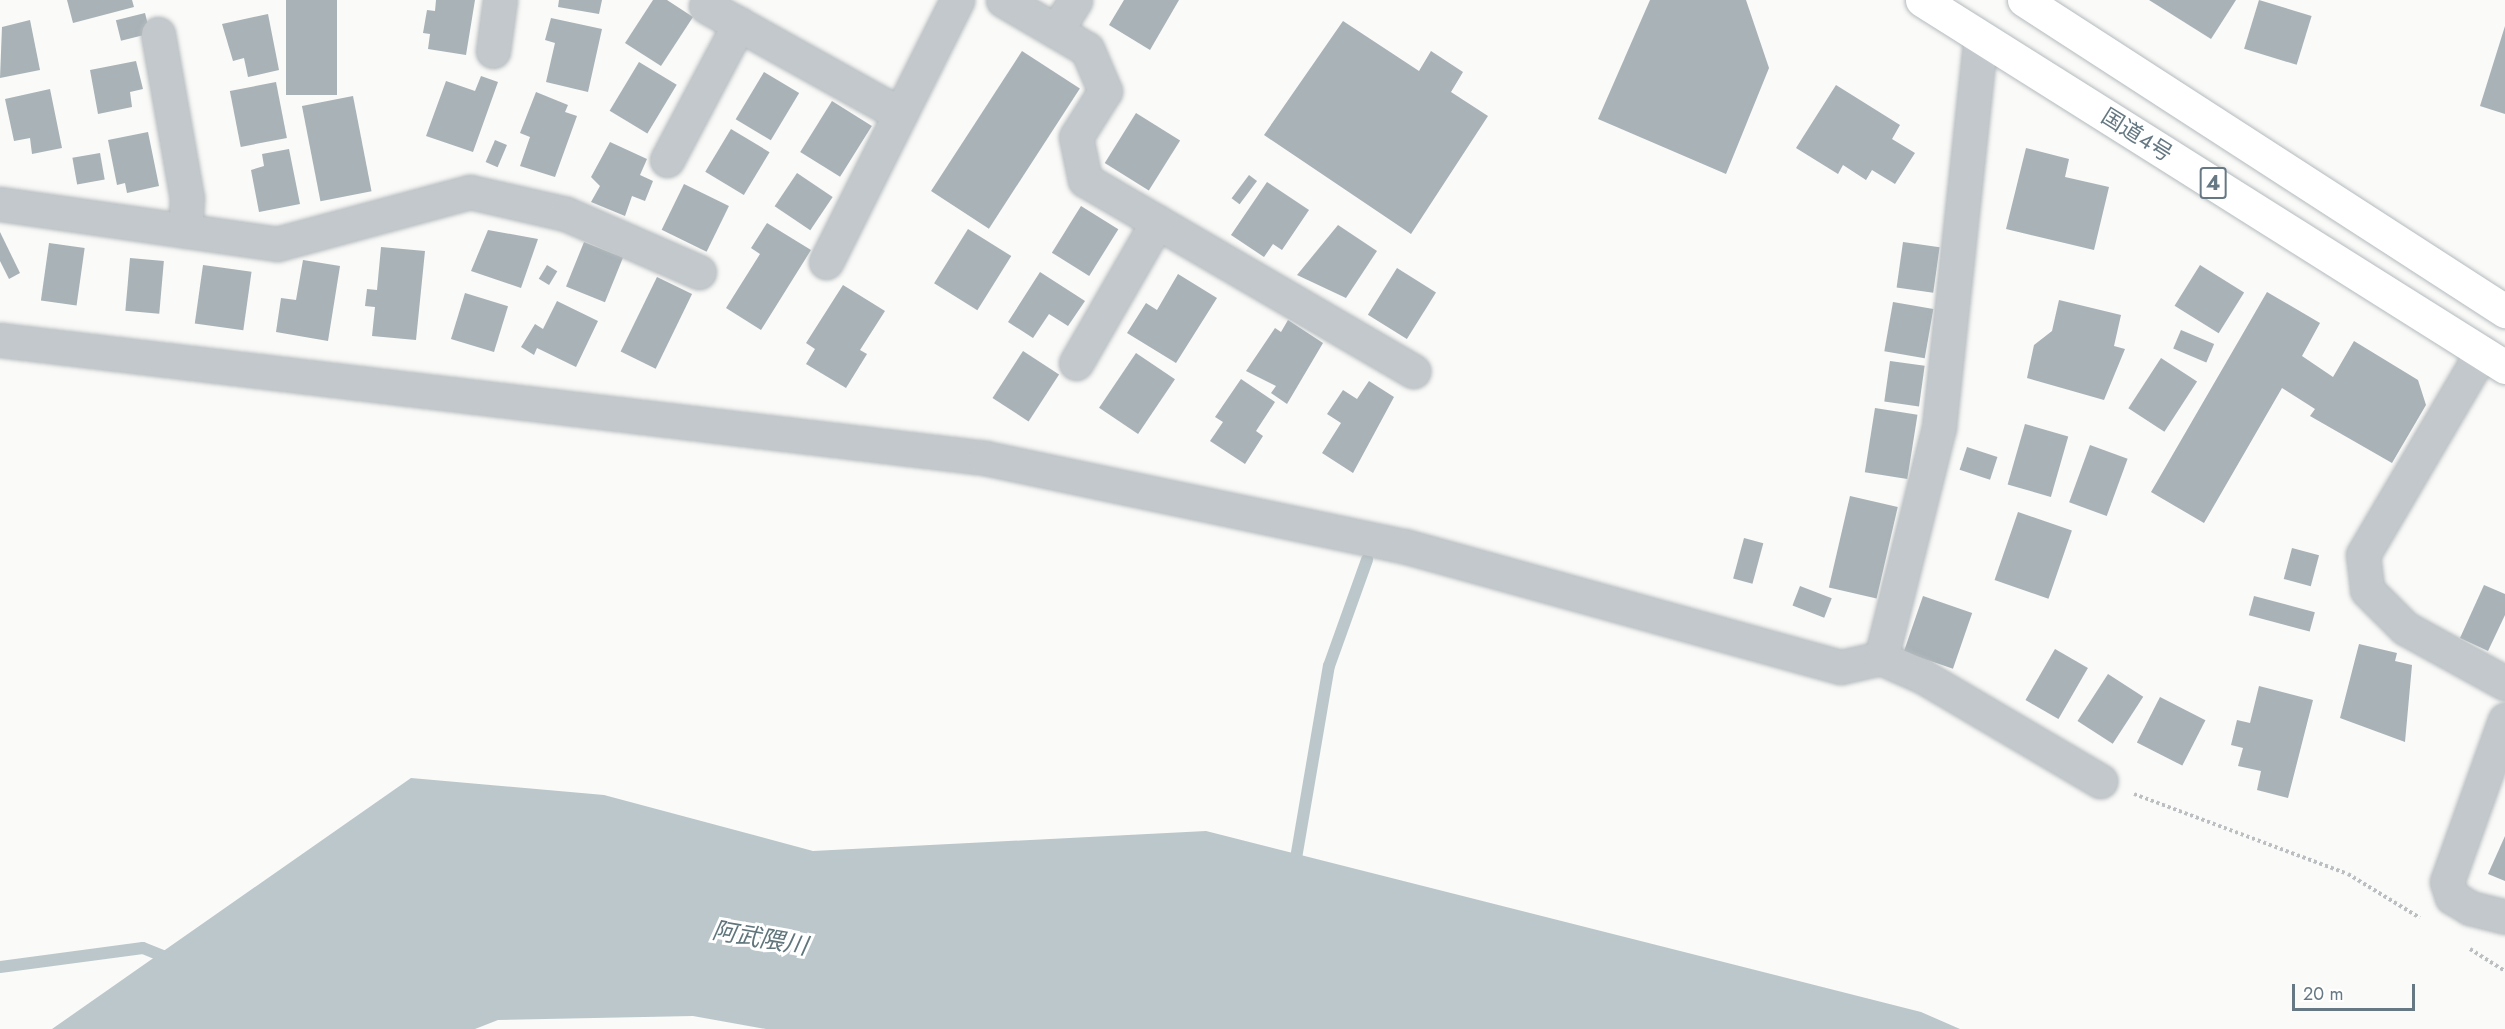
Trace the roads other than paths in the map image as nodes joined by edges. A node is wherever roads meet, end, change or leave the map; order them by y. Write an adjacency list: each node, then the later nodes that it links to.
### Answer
1 (500, 0): 12 (street)
2 (957, 0): 13 (street)
3 (1003, 0): 9 (street)
4 (1076, 0): 9 (street)
5 (1922, 0): 11 (highway, 国道4号 / 4)
6 (2024, 0): 20 (highway, 4)
7 (706, 6): 8 (street)
8 (739, 24): 13 (street); 14 (street)
9 (1056, 31): 16 (street)
10 (158, 34): 17 (street)
11 (1981, 37): 22 (highway, 国道4号 / 4); 25 (street)
12 (493, 51)
13 (900, 114): 18 (street)
14 (667, 160)
15 (0, 204): 17 (street)
16 (1157, 222): 23 (street); 24 (street)
17 (185, 231): 19 (street)
18 (826, 262)
19 (699, 272)
20 (2505, 311)
21 (0, 340): 25 (street)
22 (2494, 359): 26 (street)
23 (1076, 363)
24 (1413, 371)
25 (1881, 658): 28 (street)
26 (2505, 683)
27 (2505, 720): 29 (street)
28 (2100, 781)
29 (2505, 916)

